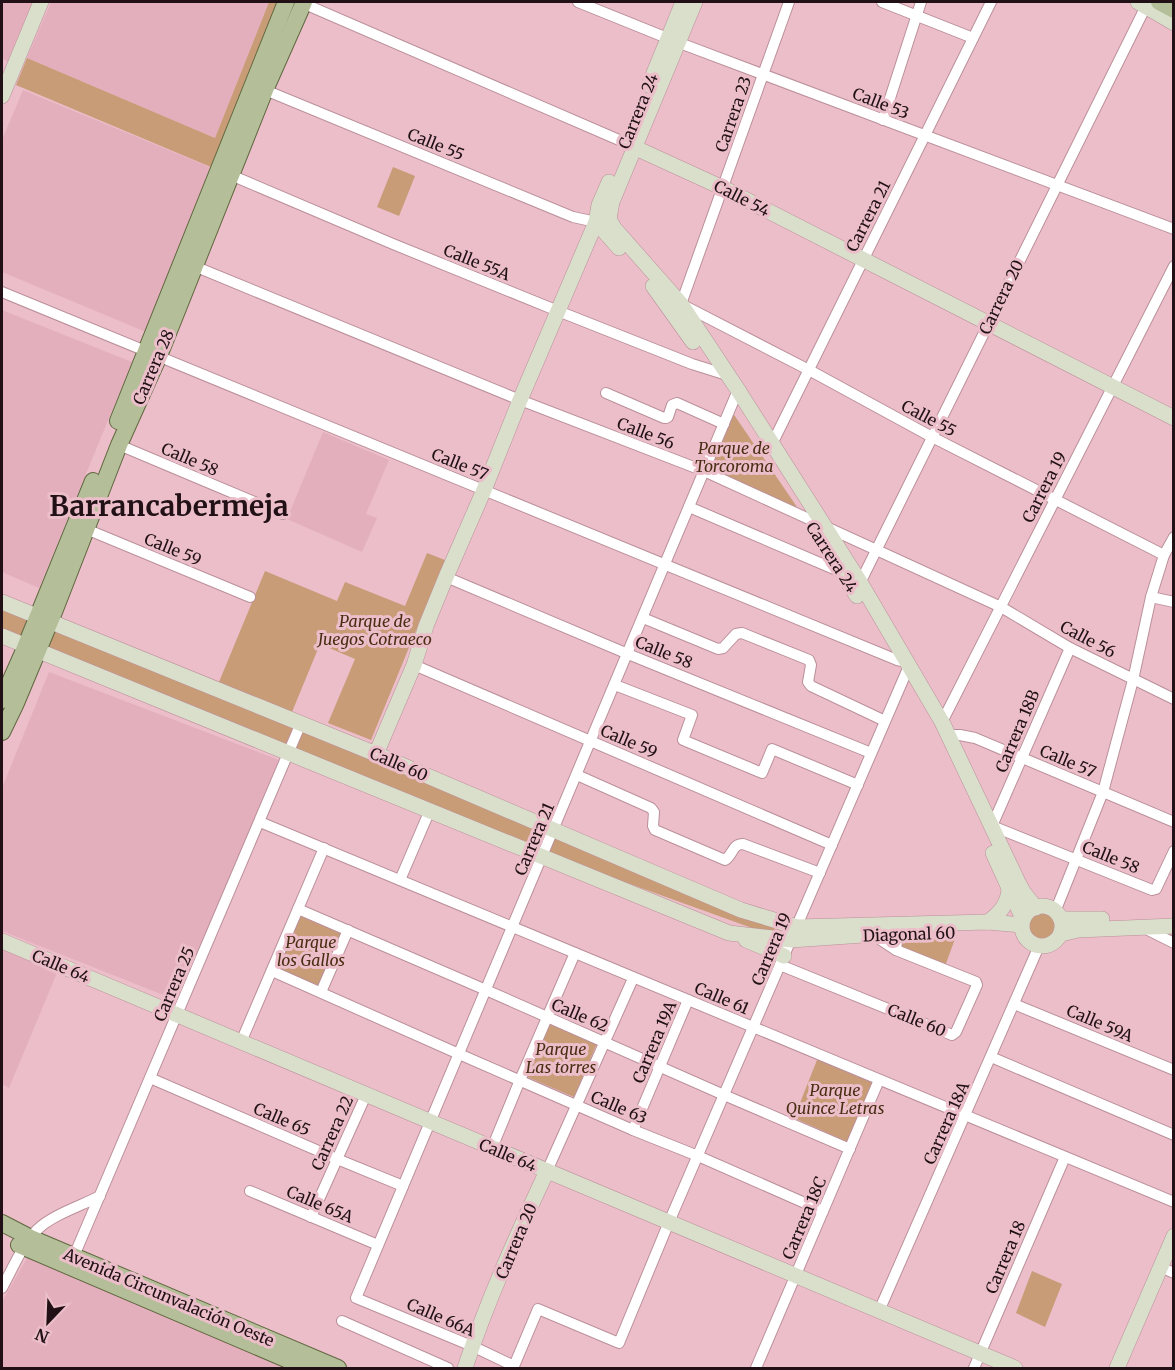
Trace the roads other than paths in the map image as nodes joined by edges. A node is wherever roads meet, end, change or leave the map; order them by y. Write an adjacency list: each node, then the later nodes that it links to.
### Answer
1 (40, 2): 17 (street)
2 (286, 2): 24 (main road, Carrera 28)
3 (302, 2): 19 (main road, Carrera 28); 23 (street, Calle 54)
4 (578, 2): 16 (street, Calle 53)
5 (683, 2): 16 (street, Carrera 24)
6 (695, 2): 16 (street, Carrera 24)
7 (789, 2): 18 (street, Carrera 23)
8 (882, 2): 13 (street)
9 (921, 2): 13 (street)
10 (992, 2): 15 (street, Carrera 21)
11 (1147, 3): 12 (main road); 14 (street); 25 (street, Carrera 20)
12 (1173, 10)
13 (917, 15): 15 (street); 21 (street)
14 (1173, 23)
15 (973, 38): 22 (street, Carrera 21)
16 (673, 40): 18 (street, Calle 53); 23 (street, Carrera 24)
17 (6, 73): 20 (street)
18 (763, 74): 21 (street, Calle 53); 26 (street, Carrera 23)
19 (265, 90): 24 (main road, Carrera 28); 27 (street, Calle 55)
20 (2, 96)
21 (883, 120): 22 (street, Calle 53)
22 (925, 135): 25 (street, Calle 53); 29 (street, Carrera 21)
23 (630, 145): 26 (street, Calle 54); 27 (street, Carrera 24)
24 (224, 173): 30 (main road, Carrera 28); 34 (street, Calle 55A); 36 (main road, Carrera 28)
25 (1057, 185): 28 (street, Calle 53); 35 (street, Carrera 20)
26 (723, 188): 29 (street, Calle 54); 33 (street, Carrera 23)
27 (603, 220): 33 (street, Carrera 24); 34 (street, Carrera 24); 38 (street, Carrera 24)
28 (1173, 229)
29 (863, 259): 35 (street, Calle 54); 37 (street, Carrera 21)
30 (194, 266): 36 (main road, Carrera 28); 42 (street, Calle 56)
31 (1173, 266): 39 (street, Carrera 19)
32 (2, 292): 36 (street, Calle 57)
33 (681, 304): 37 (street, Calle 55); 38 (street, Carrera 24)
34 (558, 311): 38 (street, Calle 55A); 42 (street, Carrera 24)
35 (988, 324): 39 (street, Calle 54); 45 (street, Carrera 20)
36 (153, 353): 47 (main road, Carrera 28); 49 (street, Calle 57); 69 (main road, Carrera 28)
37 (809, 370): 45 (street, Calle 55); 46 (street, Carrera 21)
38 (720, 373): 41 (street, Carrera 24)
39 (1113, 387): 43 (street, Calle 54); 50 (street, Carrera 19)
40 (606, 393): 44 (street)
41 (736, 395): 44 (street, Carrera 21); 46 (street, Carrera 24); 53 (street, Carrera 24)
42 (520, 400): 48 (street, Calle 56); 49 (street, Carrera 24)
43 (1173, 418)
44 (724, 424): 48 (street, Carrera 21)
45 (932, 437): 50 (street, Calle 55); 57 (street, Carrera 20)
46 (772, 444): 54 (street, Carrera 24)
47 (119, 445): 52 (street, Calle 58); 55 (main road, Carrera 28)
48 (704, 471): 51 (street, Carrera 21); 53 (street, Calle 56)
49 (484, 490): 59 (street, Calle 57); 61 (street, Carrera 24)
50 (1054, 500): 58 (street, Calle 55); 67 (street, Carrera 19)
51 (689, 507): 59 (street, Carrera 21); 60 (street)
52 (283, 514)
53 (807, 518): 54 (street, Calle 56); 60 (street, Carrera 24)
54 (824, 526): 57 (street, Calle 56); 62 (street, Carrera 24)
55 (86, 529): 63 (street, Calle 59); 69 (main road, Carrera 28)
56 (1173, 537): 58 (street)
57 (876, 550): 62 (street, Carrera 20); 67 (street, Calle 56)
58 (1164, 555): 64 (street)
59 (665, 564): 68 (street, Carrera 21); 75 (street, Calle 57)
60 (841, 572): 62 (street, Carrera 24)
61 (446, 577): 73 (street, Calle 58); 74 (street, Carrera 24)
62 (857, 587): 75 (street, Carrera 24)
63 (250, 597)
64 (1151, 597): 66 (street); 76 (street)
65 (2, 602): 69 (street, Calle 60)
66 (1173, 602)
67 (1001, 607): 72 (street, Calle 56); 82 (street, Carrera 19)
68 (643, 618): 73 (street, Carrera 21); 80 (street)
69 (43, 619): 71 (main road, Carrera 28); 81 (street, Calle 60)
70 (2, 636): 71 (street, Calle 60)
71 (32, 648): 79 (main road, Carrera 28); 83 (main road, Carrera 28); 85 (street, Calle 60)
72 (1070, 648): 76 (street, Calle 56); 88 (street, Carrera 18B)
73 (628, 654): 77 (street, Carrera 21); 86 (street, Calle 58)
74 (414, 665): 84 (street, Calle 59); 87 (street, Carrera 24)
75 (905, 665): 80 (street, Carrera 19); 82 (street, Carrera 24); 104 (street, Carrera 24)
76 (1133, 680): 78 (street, Calle 56); 91 (street)
77 (615, 686): 84 (street, Carrera 21); 90 (street)
78 (1173, 699)
79 (2, 700)
80 (885, 720): 86 (street, Carrera 19)
81 (301, 723): 85 (street, Carrera 25); 87 (street, Calle 60)
82 (946, 728): 88 (street, Calle 57); 95 (street, Carrera 24)
83 (2, 732)
84 (591, 741): 89 (street, Carrera 21); 97 (street, Calle 59)
85 (289, 752): 92 (street, Calle 60); 93 (street, Carrera 25)
86 (871, 753): 90 (street, Carrera 19)
87 (376, 754): 96 (street, Calle 60)
88 (1022, 758): 91 (street, Calle 57); 95 (street, Carrera 18B)
89 (577, 775): 96 (street, Carrera 21); 102 (street)
90 (858, 784): 97 (street, Carrera 19)
91 (1103, 792): 94 (street, Calle 57); 101 (street)
92 (430, 810): 100 (street, Calle 60); 103 (street)
93 (260, 822): 98 (street, Calle 61); 130 (street, Carrera 25)
94 (1173, 822)
95 (992, 826): 101 (street, Calle 58); 105 (street, Carrera 24)
96 (554, 831): 100 (street, Carrera 21); 116 (street, Calle 60)
97 (832, 845): 102 (street, Carrera 19)
98 (324, 849): 103 (street, Calle 61); 106 (street)
99 (1173, 851): 101 (street, Calle 58)
100 (543, 856): 112 (street, Carrera 21); 115 (street, Calle 60)
101 (1075, 859): 109 (street)
102 (820, 873): 116 (street, Carrera 19)
103 (400, 880): 112 (street, Calle 61)
104 (1009, 889): 108 (street); 114 (street, Carrera 24)
105 (1036, 908): 109 (street); 114 (street)
106 (298, 909): 113 (street, Calle 62); 124 (street)
107 (1173, 918): 109 (street)
108 (988, 922): 114 (street, Diagonal 60); 116 (street, Diagonal 60)
109 (1059, 922): 110 (street); 114 (street)
110 (1142, 926): 111 (street); 120 (street)
111 (1173, 926)
112 (513, 927): 122 (street, Calle 61); 126 (street, Carrera 21)
113 (348, 930): 126 (street, Calle 62); 127 (street)
114 (1028, 932): 117 (street, Diagonal 60); 129 (street, Carrera 18A)
115 (729, 933): 116 (street, Calle 60); 123 (street)
116 (794, 933): 118 (street, Diagonal 60); 123 (street, Carrera 19)
117 (903, 933): 118 (street, Diagonal 60); 121 (street)
118 (872, 934): 121 (street, Calle 60)
119 (2, 941): 130 (street, Calle 64)
120 (1173, 943)
121 (896, 950): 123 (street, Calle 60)
122 (575, 953): 128 (street, Calle 61); 131 (street)
123 (782, 961): 132 (street, Carrera 19)
124 (272, 971): 127 (street, Calle 63); 133 (street)
125 (631, 983): 134 (street, Carrera 20)
126 (486, 990): 131 (street, Calle 62); 135 (street, Carrera 21)
127 (321, 992): 135 (street, Calle 63)
128 (688, 1000): 132 (street, Calle 61); 137 (street, Carrera 19A)
129 (1014, 1004): 136 (street, Carrera 18A); 138 (street, Calle 59A)
130 (177, 1015): 133 (street, Calle 64); 139 (street, Carrera 25)
131 (547, 1017): 134 (street, Calle 62); 140 (street)
132 (753, 1027): 141 (street, Calle 61); 143 (street, Carrera 19)
133 (241, 1042): 142 (street, Calle 64)
134 (605, 1042): 137 (street, Calle 62); 144 (street, Carrera 20)
135 (459, 1054): 140 (street, Calle 63); 146 (street, Carrera 21)
136 (991, 1057): 145 (street, Carrera 18A); 148 (street)
137 (660, 1067): 143 (street, Calle 62); 147 (street, Carrera 19A)
138 (1173, 1070)
139 (150, 1078): 153 (street, Calle 65); 157 (street, Carrera 25)
140 (520, 1080): 144 (street, Calle 63); 149 (street)
141 (879, 1080): 145 (street, Calle 61); 150 (street, Carrera 18C)
142 (366, 1095): 146 (street, Calle 64); 153 (street, Carrera 22)
143 (724, 1095): 150 (street, Calle 62); 151 (street, Carrera 19)
144 (577, 1105): 147 (street, Calle 63); 154 (street, Carrera 20)
145 (965, 1115): 152 (street, Calle 61); 172 (street, Carrera 18A)
146 (430, 1122): 149 (street, Calle 64); 155 (street, Carrera 21)
147 (633, 1130): 151 (street, Calle 63)
148 (1173, 1135)
149 (492, 1148): 154 (street, Calle 64)
150 (850, 1149): 159 (street, Carrera 18C)
151 (698, 1156): 159 (street, Calle 63); 161 (street, Carrera 19)
152 (1065, 1157): 158 (street, Calle 61); 175 (street, Carrera 18)
153 (337, 1159): 155 (street, Calle 65); 160 (street, Carrera 22)
154 (547, 1171): 161 (street, Calle 64); 174 (street, Carrera 20)
155 (403, 1186): 166 (street, Carrera 21)
156 (250, 1191): 160 (street, Calle 65A)
157 (100, 1196): 165 (street); 167 (street, Carrera 25)
158 (1173, 1202)
159 (823, 1211): 169 (street, Carrera 18C)
160 (311, 1217): 166 (street, Calle 65A)
161 (669, 1222): 169 (street, Calle 64); 176 (street, Carrera 19)
162 (2, 1223): 165 (main road, Avenida Circunvalación Oeste)
163 (2, 1236): 165 (main road, Avenida Circunvalación Oeste)
164 (1173, 1236): 168 (street)
165 (28, 1243): 167 (main road, Avenida Circunvalación Oeste); 170 (street); 177 (main road, Avenida Circunvalación Oeste)
166 (378, 1245): 171 (street, Carrera 21)
167 (74, 1257): 178 (main road, Avenida Circunvalación Oeste)
168 (1167, 1270): 184 (street)
169 (795, 1276): 172 (street, Calle 64); 181 (street, Carrera 18C)
170 (2, 1288)
171 (356, 1298): 174 (street, Calle 66A)
172 (879, 1311): 175 (street, Calle 64)
173 (342, 1321): 179 (street)
174 (472, 1346): 176 (street, Calle 66A); 180 (street, Carrera 20)
175 (980, 1354): 182 (street, Carrera 18); 183 (street, Calle 64)
176 (514, 1366)
177 (307, 1368)
178 (338, 1368)
179 (448, 1368)
180 (465, 1368)
181 (756, 1368)
182 (974, 1368)
183 (1015, 1368)
184 (1117, 1368)

